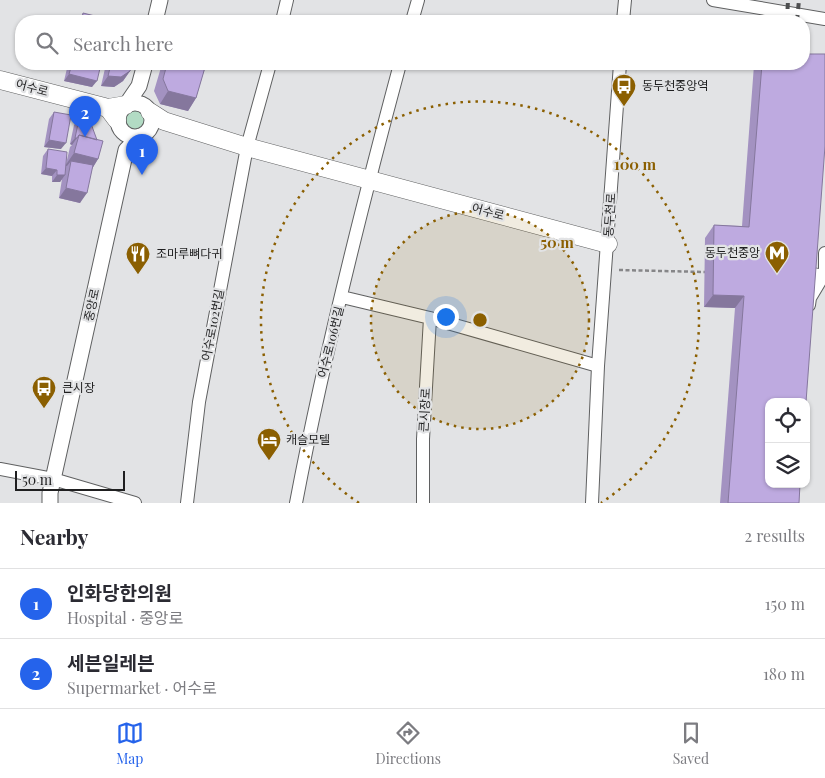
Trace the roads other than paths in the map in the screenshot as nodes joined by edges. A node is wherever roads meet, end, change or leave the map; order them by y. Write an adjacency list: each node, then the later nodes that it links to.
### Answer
1 (160, 0): 6 (street)
2 (287, 0): 7 (street)
3 (418, 0): 8 (street)
4 (625, 0): 9 (street)
5 (713, 0): 10 (street)
6 (156, 15)
7 (283, 15)
8 (414, 15)
9 (624, 15)
10 (797, 15)
11 (810, 17): 12 (street)
12 (825, 20)
13 (143, 70): 18 (street)
14 (268, 70): 21 (street, 어수로102번길)
15 (398, 70): 23 (street)
16 (620, 70): 24 (street, 동두천로)
17 (0, 80): 19 (main road, 어수로)
18 (139, 86): 19 (street); 20 (street)
19 (118, 116): 20 (street); 20 (street); 22 (street)
20 (151, 124): 21 (main road, 어수로); 22 (street)
21 (247, 147): 23 (main road, 어수로); 35 (street, 어수로102번길)
22 (126, 150): 33 (street, 중앙로)
23 (368, 181): 24 (main road, 어수로); 28 (street, 어수로106번길)
24 (608, 244): 31 (street, 동두천로)
25 (825, 253): 27 (street)
26 (808, 273): 27 (street)
27 (824, 276): 29 (street)
28 (342, 297): 30 (street); 36 (street, 어수로106번길)
29 (808, 317)
30 (430, 318): 31 (street); 37 (street, 큰시장로)
31 (598, 366): 38 (street, 동두천로)
32 (0, 469): 33 (street)
33 (49, 495): 34 (street)
34 (135, 503)
35 (187, 503)
36 (296, 503)
37 (423, 503)
38 (592, 503)

